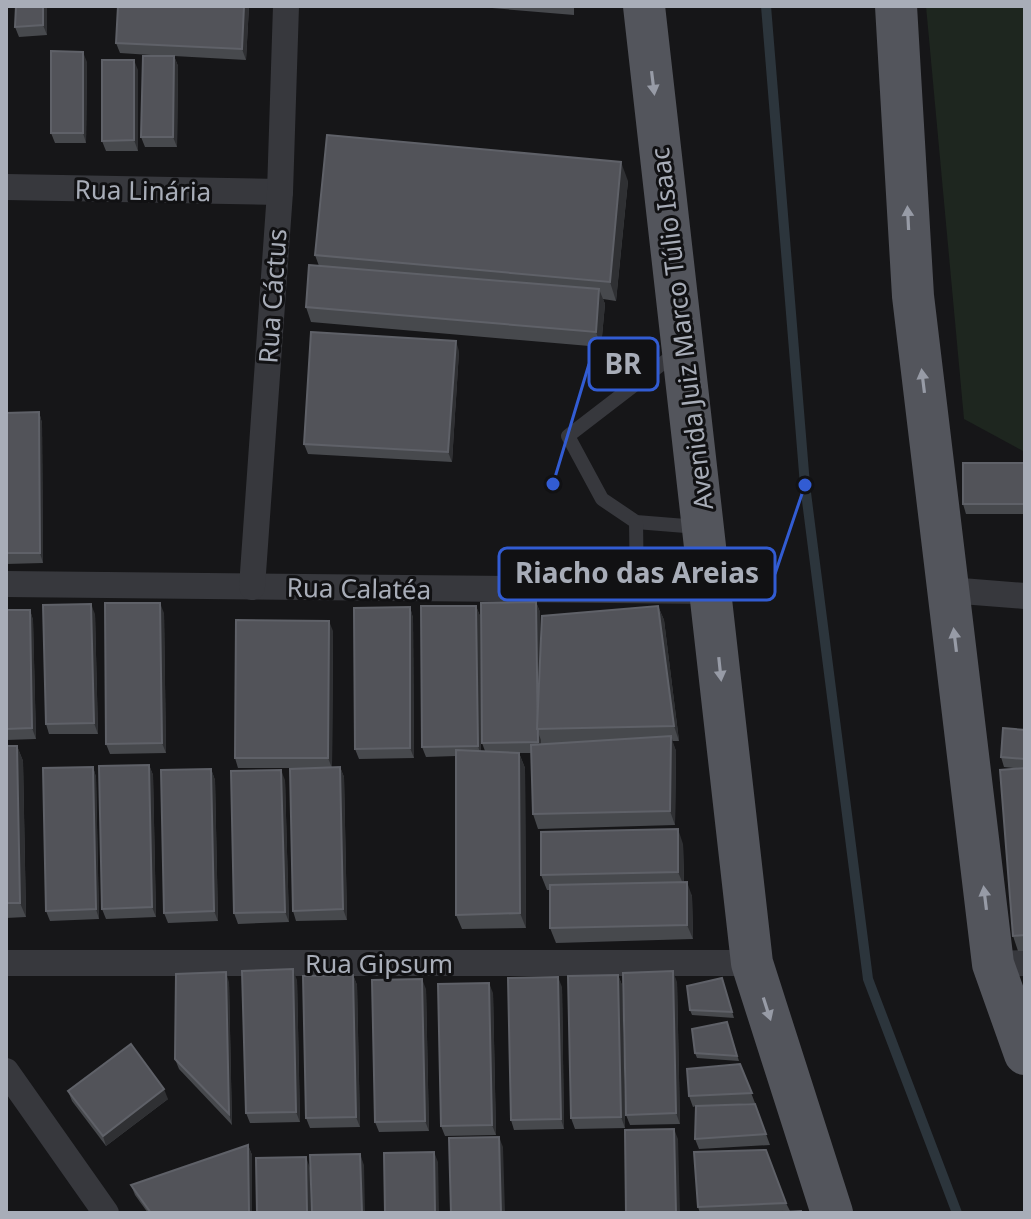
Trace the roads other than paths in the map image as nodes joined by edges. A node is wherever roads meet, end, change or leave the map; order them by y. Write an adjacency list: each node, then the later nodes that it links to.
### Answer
1 (286, 6): 5 (street, Rua Cáctus)
2 (644, 6): 6 (main road, Avenida Juiz Marco Túlio Isaac, one-way to 6)
3 (896, 6): 11 (main road, one-way to 3)
4 (6, 187): 5 (street, Rua Linária)
5 (280, 192): 10 (street, Rua Cáctus)
6 (683, 348): 7 (lane); 8 (main road, Avenida Juiz Marco Túlio Isaac)
7 (636, 522): 8 (lane); 12 (lane)
8 (704, 528): 13 (main road, Avenida Juiz Marco Túlio Isaac)
9 (6, 584): 10 (street, Rua Calatéa)
10 (252, 587): 12 (street, Rua Calatéa)
11 (949, 590): 14 (street); 17 (main road, one-way to 11)
12 (637, 591): 13 (street, Rua Calatéa)
13 (711, 591): 16 (main road, Avenida Juiz Marco Túlio Isaac, one-way to 16)
14 (1025, 596)
15 (6, 963): 16 (street, Rua Gipsum)
16 (752, 963): 21 (main road, Avenida Juiz Marco Túlio Isaac, one-way to 21)
17 (1009, 963): 18 (main road)
18 (1025, 1054)
19 (6, 1071): 20 (street)
20 (106, 1213)
21 (832, 1213)

